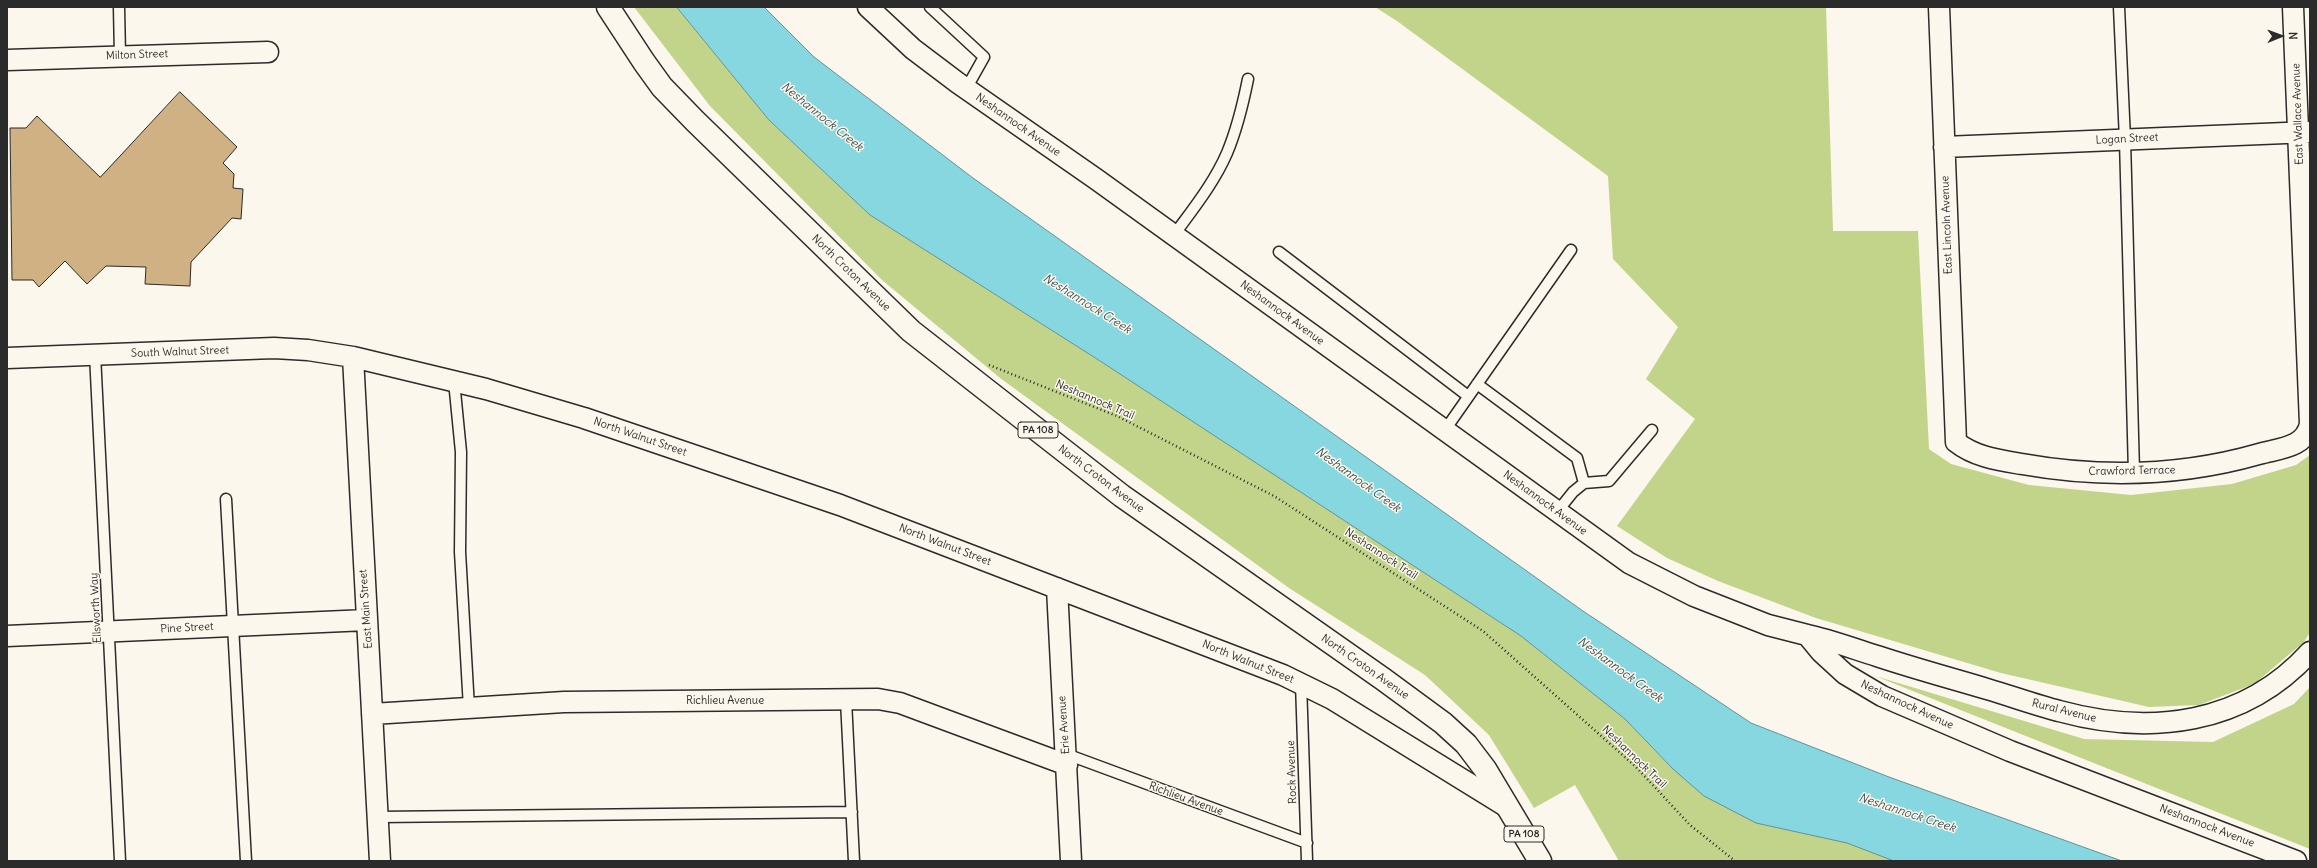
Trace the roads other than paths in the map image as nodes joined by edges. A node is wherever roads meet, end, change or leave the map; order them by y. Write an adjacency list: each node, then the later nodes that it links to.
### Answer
1 (119, 7): 9 (lane)
2 (608, 7): 45 (main road, North Croton Avenue / PA 108)
3 (868, 7): 12 (street, Neshannock Avenue)
4 (930, 7): 12 (lane)
5 (1939, 7): 15 (street, East Lincoln Avenue)
6 (2120, 7): 14 (lane)
7 (2293, 7): 13 (street, East Wallace Avenue)
8 (268, 52): 9 (street, Milton Street)
9 (120, 56): 10 (street, Milton Street)
10 (7, 60)
11 (1248, 79): 16 (lane)
12 (966, 89): 16 (street, Neshannock Avenue)
13 (2304, 132): 14 (street, Logan Street); 27 (street, East Wallace Avenue)
14 (2125, 140): 15 (street, Logan Street); 29 (lane)
15 (1944, 146): 28 (street, East Lincoln Avenue)
16 (1174, 235): 25 (street, Neshannock Avenue)
17 (1571, 250): 23 (lane)
18 (1279, 252): 24 (lane)
19 (95, 354): 20 (street, South Walnut Street); 21 (street, South Walnut Street); 36 (lane, Ellsworth Way)
20 (353, 357): 22 (street, North Walnut Street); 34 (street, East Main Street)
21 (7, 358)
22 (454, 381): 33 (street, North Walnut Street); 42 (lane)
23 (1477, 384): 24 (lane); 30 (lane)
24 (1468, 396): 25 (lane)
25 (1445, 430): 32 (street, Neshannock Avenue)
26 (1652, 430): 30 (lane)
27 (2306, 436): 29 (street, Crawford Terrace)
28 (1956, 442): 29 (street, Crawford Terrace)
29 (2134, 472)
30 (1584, 483): 32 (lane)
31 (226, 499): 35 (lane)
32 (1557, 512): 37 (street, Neshannock Avenue)
33 (1057, 588): 40 (street, North Walnut Street); 44 (street, Erie Avenue)
34 (367, 620): 35 (street, Pine Street); 43 (street, East Main Street)
35 (233, 626): 36 (street, Pine Street); 50 (lane)
36 (109, 632): 38 (street, Pine Street); 49 (lane, Ellsworth Way)
37 (1807, 635): 39 (street, Rural Avenue); 56 (street, Neshannock Avenue)
38 (7, 636)
39 (2310, 652)
40 (1301, 683): 45 (street, North Walnut Street); 48 (lane, Rock Avenue)
41 (846, 700): 42 (street, Richlieu Avenue); 44 (street, Richlieu Avenue); 46 (lane)
42 (469, 708): 43 (street, Richlieu Avenue)
43 (372, 714): 47 (street, East Main Street)
44 (1066, 759): 48 (lane, Richlieu Avenue); 53 (street, Erie Avenue)
45 (1507, 806): 55 (main road, North Croton Avenue / PA 108)
46 (852, 812): 47 (lane); 52 (lane)
47 (378, 817): 51 (street, East Main Street)
48 (1307, 843): 54 (lane, Rock Avenue)
49 (120, 861)
50 (246, 861)
51 (380, 861)
52 (854, 861)
53 (1071, 861)
54 (1308, 861)
55 (1540, 861)
56 (2296, 861)

